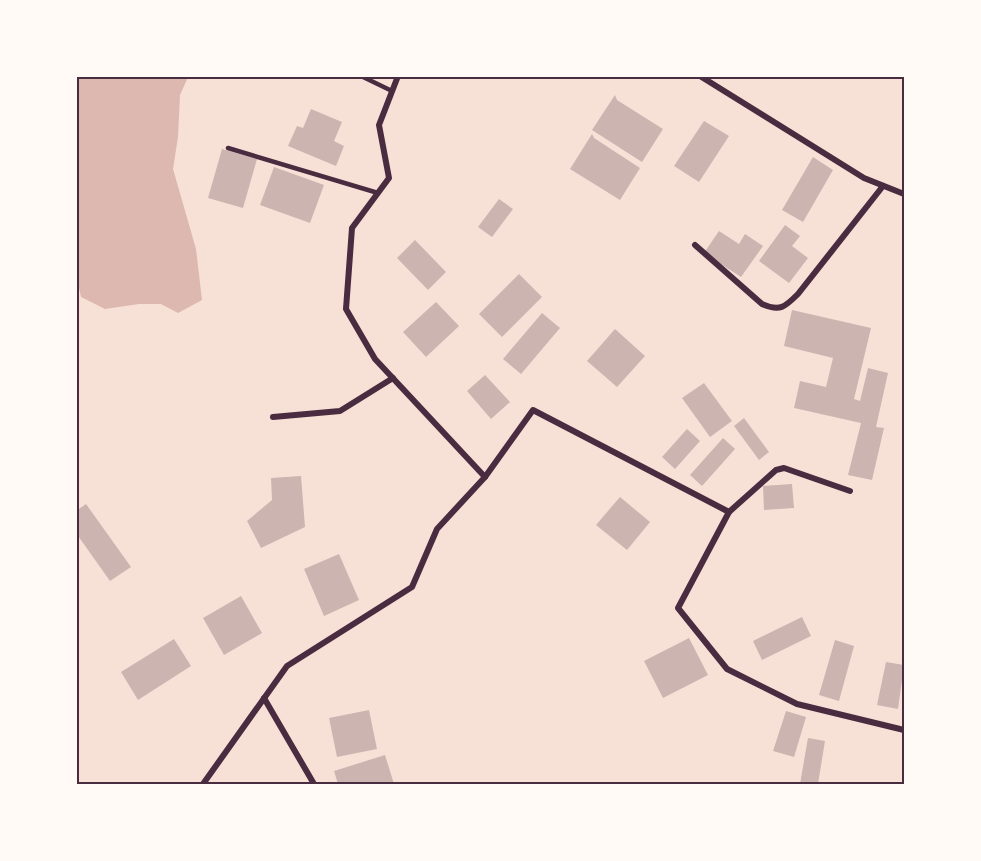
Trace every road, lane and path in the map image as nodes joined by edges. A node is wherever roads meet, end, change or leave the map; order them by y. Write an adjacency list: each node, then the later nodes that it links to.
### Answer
1 (361, 76): 4 (lane)
2 (398, 76): 4 (street)
3 (700, 76): 6 (street)
4 (392, 91): 7 (street)
5 (228, 148): 7 (lane)
6 (883, 186): 8 (street); 9 (street)
7 (378, 193): 10 (street)
8 (904, 194)
9 (695, 245)
10 (393, 378): 11 (street); 12 (street)
11 (273, 417)
12 (485, 477): 14 (street); 15 (street)
13 (850, 491): 14 (street)
14 (729, 512): 16 (street)
15 (264, 698): 17 (street); 18 (street)
16 (904, 730)
17 (203, 784)
18 (314, 784)

